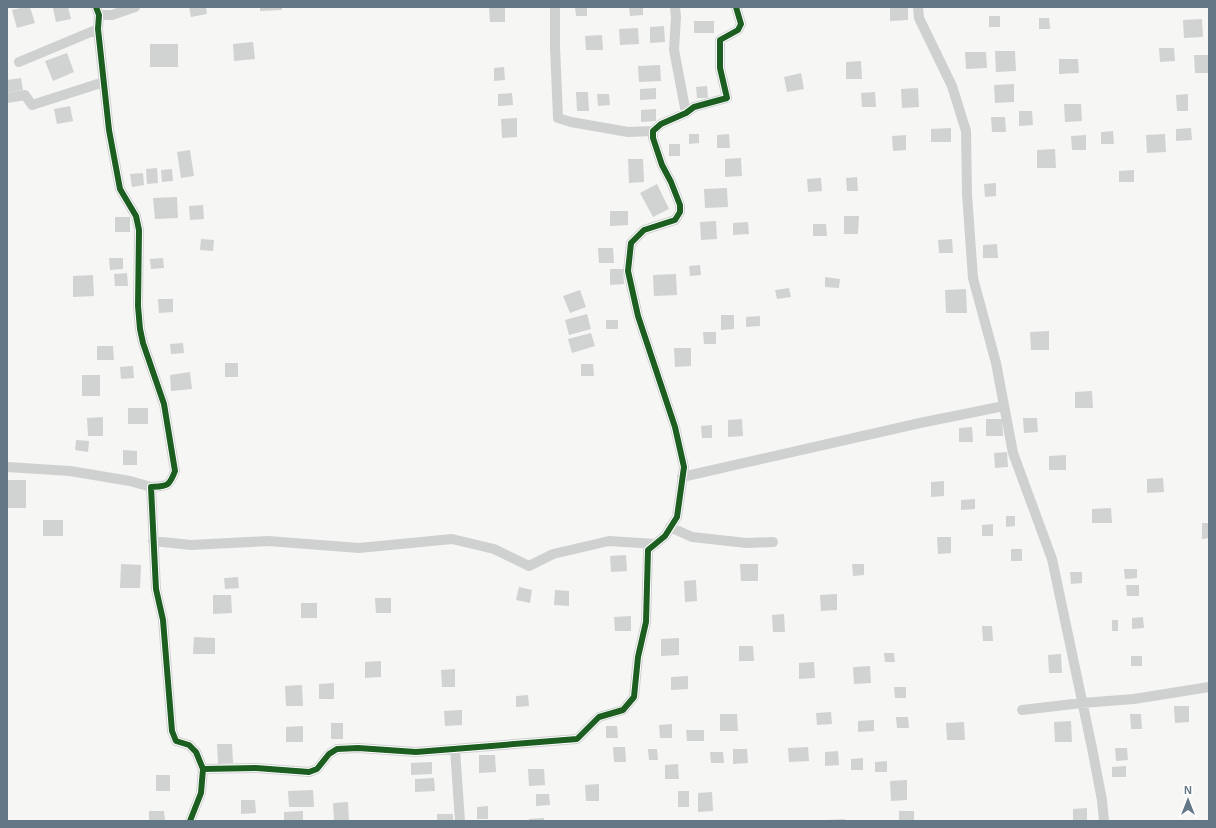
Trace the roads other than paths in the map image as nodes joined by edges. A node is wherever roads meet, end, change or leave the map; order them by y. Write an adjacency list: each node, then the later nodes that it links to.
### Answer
1 (135, 7): 6 (street)
2 (555, 7): 12 (street)
3 (675, 7): 11 (street)
4 (736, 7): 11 (street)
5 (918, 7): 13 (street)
6 (97, 11): 7 (street)
7 (98, 29): 8 (street); 9 (street)
8 (19, 62)
9 (104, 82): 10 (street); 16 (street)
10 (7, 98)
11 (686, 113): 12 (street)
12 (653, 131): 15 (street)
13 (1004, 406): 15 (street); 22 (street)
14 (7, 467): 16 (street)
15 (682, 477): 17 (street)
16 (151, 487): 18 (street)
17 (670, 527): 19 (street); 20 (street)
18 (153, 541): 20 (street); 25 (street)
19 (773, 542)
20 (656, 544): 24 (street)
21 (1209, 687): 22 (street)
22 (1082, 703): 23 (street); 28 (street)
23 (1022, 710)
24 (454, 749): 25 (street); 27 (street)
25 (203, 770): 26 (street)
26 (190, 821)
27 (460, 821)
28 (1104, 821)

